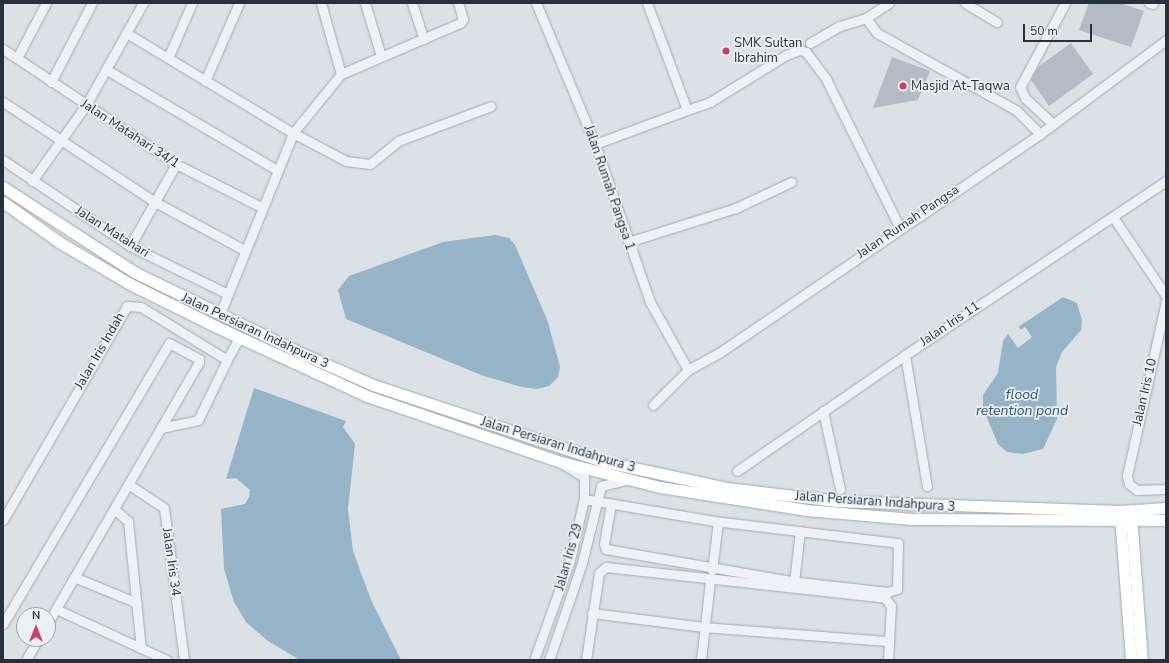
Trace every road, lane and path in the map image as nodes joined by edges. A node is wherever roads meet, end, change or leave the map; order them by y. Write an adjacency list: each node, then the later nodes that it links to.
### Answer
1 (46, 3): 23 (street)
2 (92, 3): 28 (street)
3 (142, 3): 17 (street)
4 (192, 3): 24 (street)
5 (239, 3): 27 (street)
6 (321, 3): 26 (street)
7 (365, 3): 22 (street)
8 (412, 3): 18 (street)
9 (458, 3): 18 (street)
10 (536, 3): 37 (street, Jalan Rumah Pangsa 1)
11 (647, 3): 32 (street)
12 (889, 3): 15 (street)
13 (965, 3): 16 (street)
14 (1065, 3): 33 (street)
15 (866, 18): 20 (street); 35 (street)
16 (997, 22)
17 (128, 34): 24 (street); 25 (street)
18 (424, 39): 22 (street)
19 (1166, 40): 33 (street, Jalan Rumah Pangsa)
20 (810, 43)
21 (3, 49): 23 (street, Jalan Matahari 34/1)
22 (381, 56): 26 (street)
23 (17, 58): 28 (street, Jalan Matahari 34/1)
24 (168, 58): 27 (street)
25 (107, 70): 30 (street); 40 (street)
26 (341, 74): 34 (street)
27 (205, 81): 34 (street)
28 (51, 82): 30 (street, Jalan Matahari 34/1)
29 (3, 102): 36 (street)
30 (86, 105): 36 (street); 39 (street, Jalan Matahari 34/1)
31 (491, 106): 34 (street)
32 (687, 110): 37 (street); 49 (street)
33 (1053, 124): 35 (street, Jalan Rumah Pangsa)
34 (292, 133): 40 (street)
35 (1040, 134): 49 (street, Jalan Rumah Pangsa)
36 (61, 141): 41 (street); 46 (street)
37 (595, 144): 50 (street, Jalan Rumah Pangsa 1)
38 (3, 160): 41 (street, Jalan Matahari)
39 (176, 164): 46 (street); 47 (street, Jalan Matahari 34/1)
40 (277, 170): 47 (street)
41 (32, 181): 51 (street, Jalan Matahari)
42 (791, 182): 50 (street)
43 (1166, 182): 48 (street, Jalan Iris 11)
44 (3, 187): 56 (main road, Jalan Persiaran Indahpura 3)
45 (3, 202): 57 (main road, Jalan Persiaran Indahpura 3)
46 (155, 202): 51 (street); 52 (street)
47 (263, 208): 52 (street)
48 (1113, 217): 54 (street); 58 (street, Jalan Iris 11)
49 (900, 228): 60 (street, Jalan Rumah Pangsa)
50 (628, 242): 60 (street, Jalan Rumah Pangsa 1)
51 (130, 246): 53 (street, Jalan Matahari)
52 (246, 250): 53 (street)
53 (228, 294): 56 (street)
54 (1166, 296)
55 (1166, 301): 70 (street, Jalan Iris 10)
56 (220, 314): 76 (main road, Jalan Persiaran Indahpura 3)
57 (239, 337): 59 (street); 64 (main road, Jalan Persiaran Indahpura 3)
58 (905, 354): 62 (street, Jalan Iris 11); 68 (street)
59 (227, 360): 63 (street); 77 (street, Jalan Iris Indah)
60 (688, 370): 61 (street, Jalan Rumah Pangsa)
61 (653, 405)
62 (823, 411): 65 (street, Jalan Iris 11); 69 (street)
63 (161, 428): 67 (street); 88 (street)
64 (561, 462): 66 (main road, Jalan Persiaran Indahpura 3); 71 (street, Jalan Iris 29)
65 (737, 471)
66 (629, 480): 72 (street, Jalan Iris 29); 76 (main road, Jalan Persiaran Indahpura 3)
67 (128, 484): 75 (street); 95 (street, Jalan Iris 34)
68 (927, 486)
69 (840, 489)
70 (1166, 490)
71 (584, 499): 72 (street); 96 (street, Jalan Iris 29)
72 (597, 502): 73 (street); 97 (street, Jalan Iris 29)
73 (611, 504): 79 (street); 81 (street)
74 (1166, 508): 76 (main road, Jalan Persiaran Indahpura 3)
75 (114, 509): 82 (street); 85 (street)
76 (1126, 516): 78 (main road, Jalan Persiaran Indahpura 3); 101 (main road); 102 (main road)
77 (3, 520)
78 (1166, 520)
79 (718, 522): 80 (street); 81 (street)
80 (800, 531): 84 (street); 84 (street)
81 (712, 570): 84 (street)
82 (74, 577): 85 (street); 86 (street)
83 (710, 581): 87 (street); 89 (street); 90 (street)
84 (794, 582)
85 (137, 603): 92 (street)
86 (56, 609): 92 (street)
87 (592, 613): 89 (street); 98 (street)
88 (3, 624)
89 (704, 627): 90 (street); 99 (street)
90 (888, 641): 100 (street)
91 (33, 647): 93 (street)
92 (141, 648): 94 (street)
93 (26, 660)
94 (167, 660)
95 (184, 660)
96 (534, 660)
97 (549, 660)
98 (586, 660)
99 (701, 660)
100 (888, 660)
101 (1131, 660)
102 (1142, 660)

